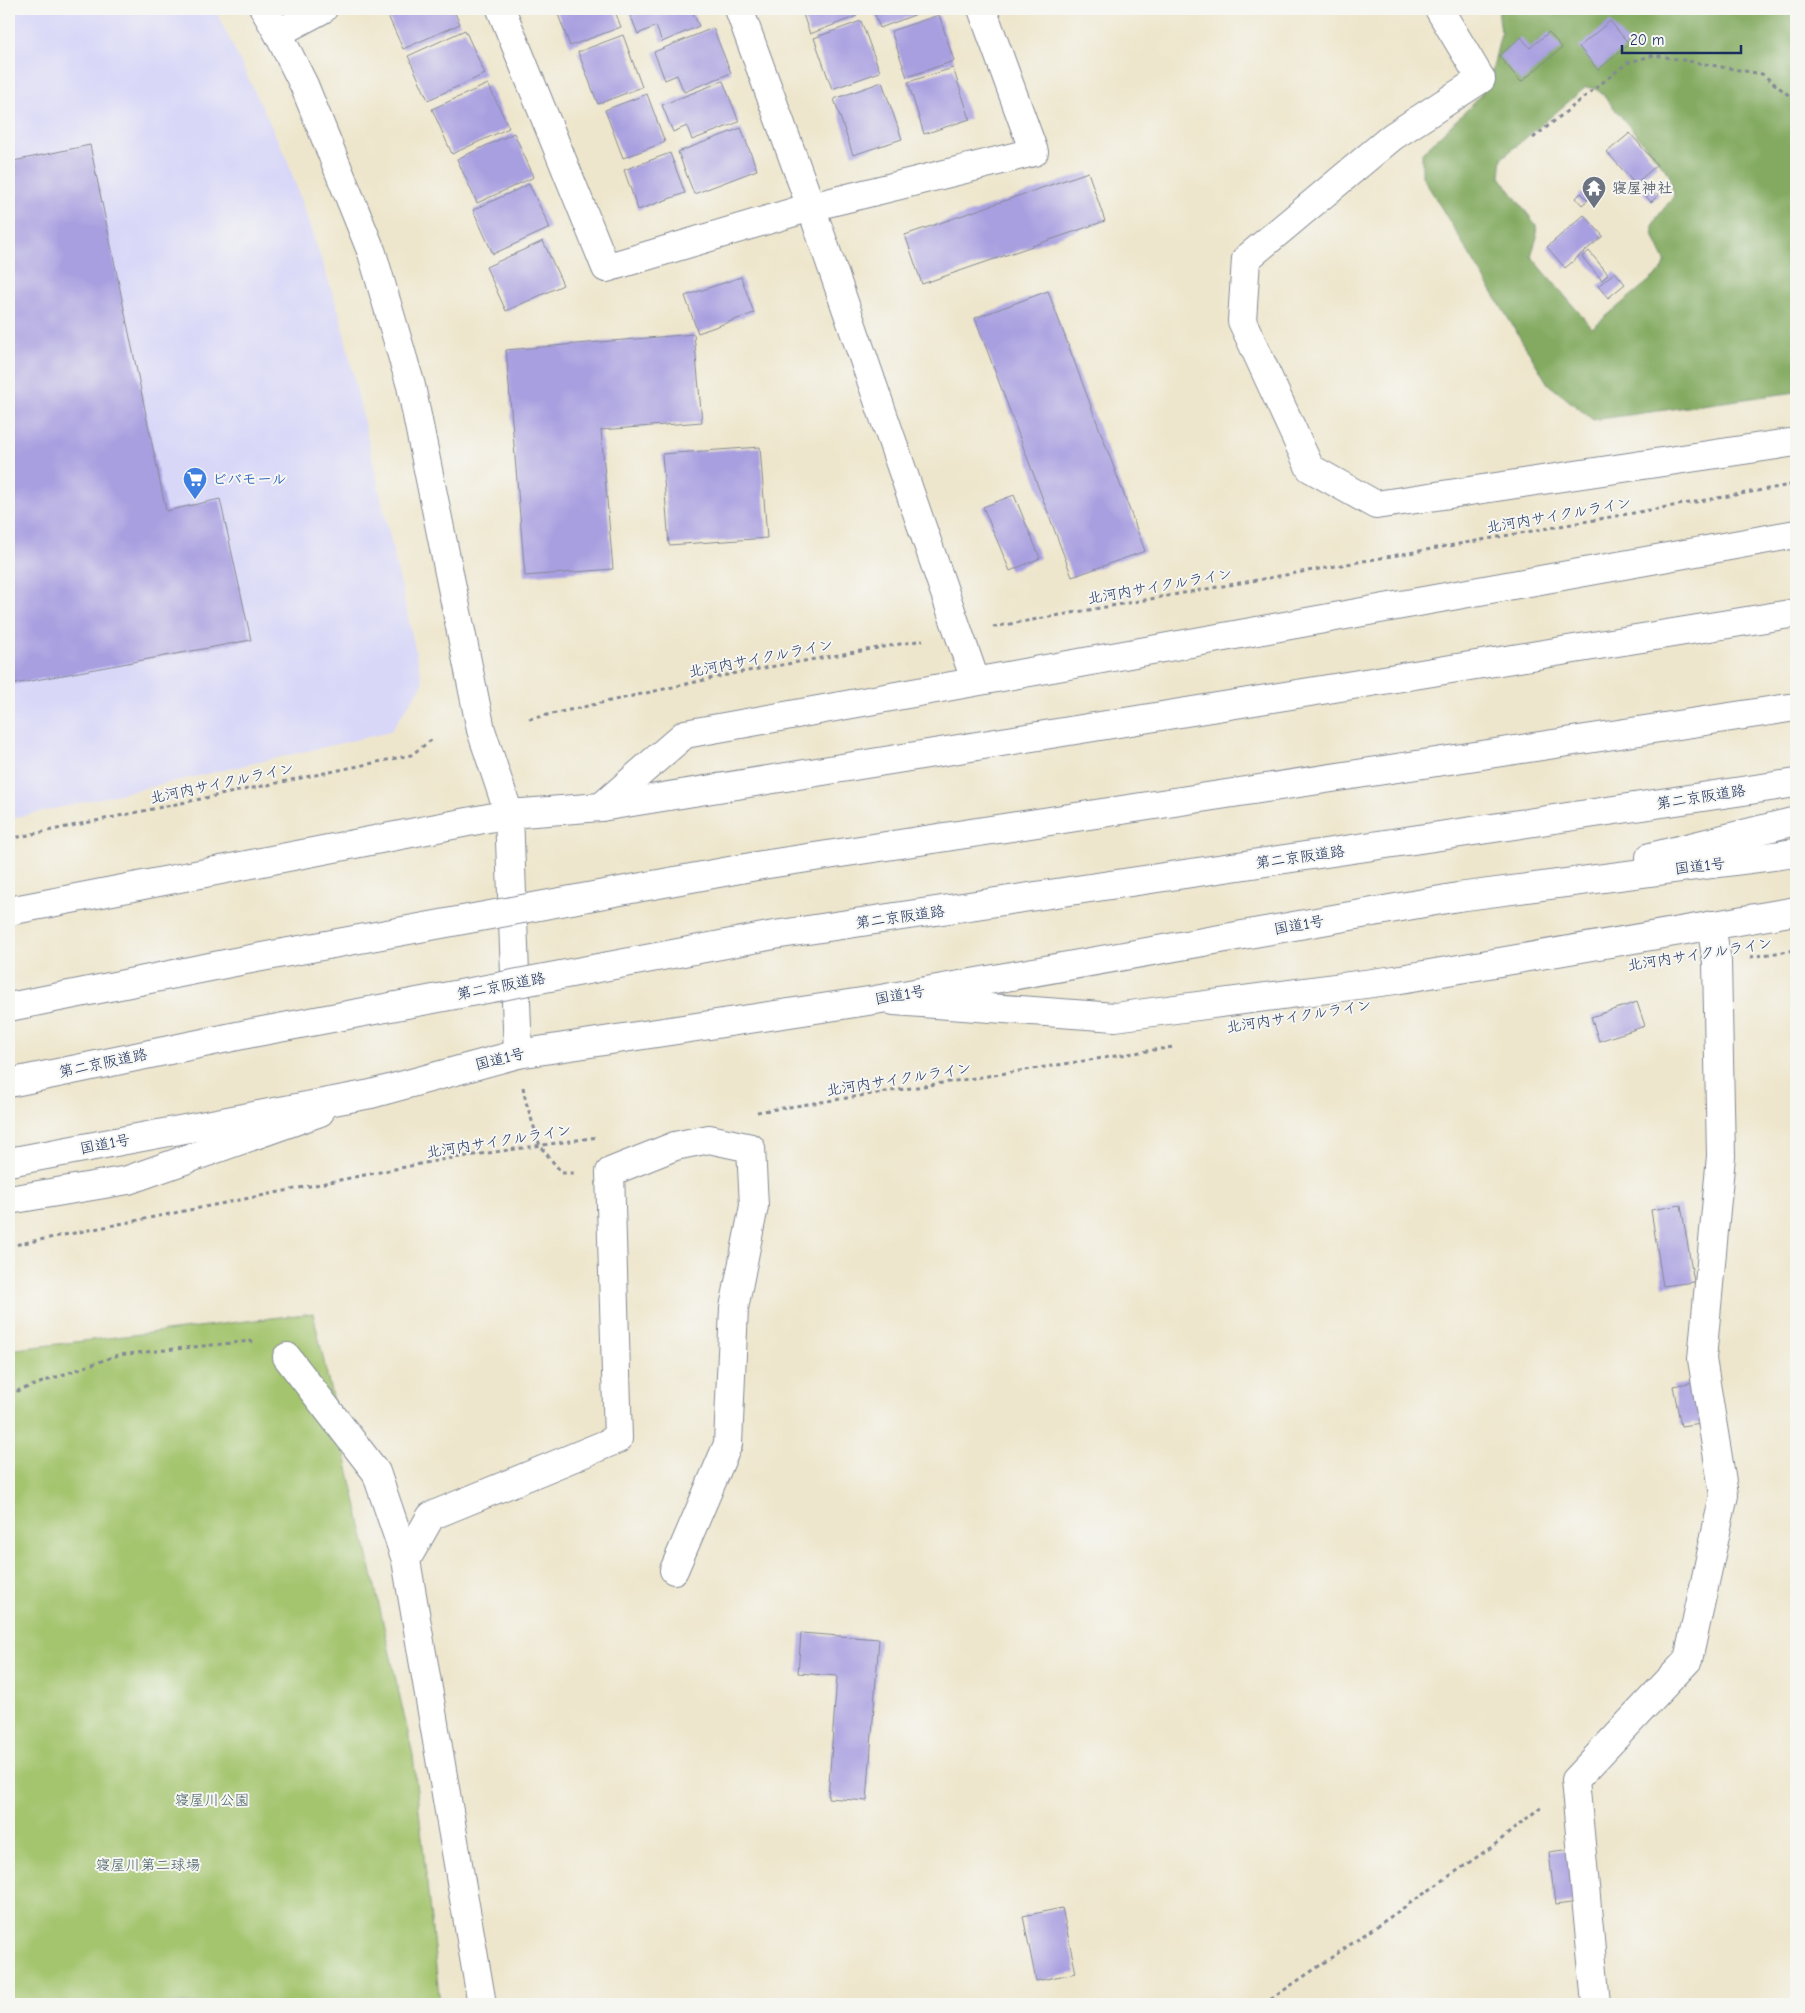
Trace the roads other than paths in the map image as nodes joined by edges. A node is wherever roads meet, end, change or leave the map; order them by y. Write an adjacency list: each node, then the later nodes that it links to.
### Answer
1 (264, 9): 7 (main road)
2 (323, 9): 7 (main road)
3 (501, 9): 8 (main road)
4 (739, 9): 8 (main road)
5 (982, 9): 8 (main road)
6 (1439, 9): 9 (main road)
7 (278, 32): 18 (main road)
8 (811, 207): 13 (main road)
9 (1796, 442)
10 (1796, 534): 13 (main road)
11 (1796, 613): 15 (main road)
12 (1796, 632): 15 (main road)
13 (976, 680): 17 (main road)
14 (1796, 707): 26 (main road, bridge)
15 (1067, 731): 17 (main road)
16 (1796, 783): 28 (main road, 第二京阪道路, bridge)
17 (601, 807): 18 (main road)
18 (509, 814): 23 (main road); 27 (main road)
19 (1790, 822): 21 (main road)
20 (1796, 853): 21 (main road, 国道1号)
21 (1526, 888): 25 (main road, 国道1号)
22 (1796, 911): 24 (main road)
23 (9, 912)
24 (1712, 925): 25 (main road); 36 (main road)
25 (876, 1000): 27 (main road, 国道1号)
26 (9, 1007)
27 (518, 1054): 29 (main road, 国道1号)
28 (9, 1083)
29 (371, 1094): 30 (main road, 国道1号); 31 (main road)
30 (9, 1162)
31 (9, 1200)
32 (287, 1356): 33 (main road)
33 (406, 1560): 34 (main road); 35 (main road)
34 (674, 1570)
35 (482, 2004)
36 (1596, 2004)

